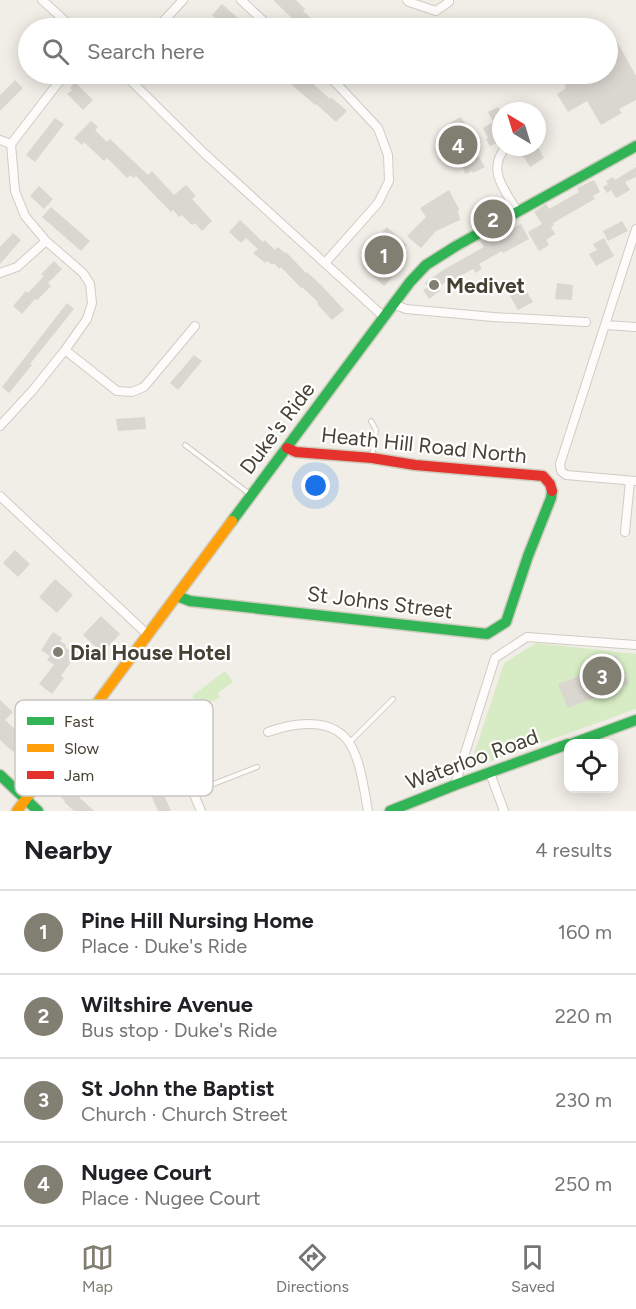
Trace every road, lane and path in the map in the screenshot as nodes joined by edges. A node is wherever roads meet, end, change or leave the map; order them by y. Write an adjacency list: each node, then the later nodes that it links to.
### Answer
1 (42, 0): 6 (street)
2 (183, 0): 7 (street)
3 (241, 0): 8 (street)
4 (407, 0): 5 (street)
5 (449, 0)
6 (62, 18)
7 (166, 18)
8 (260, 18)
9 (56, 84): 13 (street)
10 (134, 84): 19 (street)
11 (337, 84): 19 (street)
12 (0, 140): 13 (street)
13 (11, 144): 18 (street)
14 (636, 146): 16 (street, Duke's Ride)
15 (500, 156): 16 (street)
16 (517, 212): 21 (street, Duke's Ride)
17 (636, 229): 24 (street)
18 (45, 241): 20 (street); 27 (street)
19 (325, 263): 22 (street)
20 (0, 273)
21 (393, 304): 22 (street, Duke's Ride); 23 (street)
22 (384, 317): 31 (street, Duke's Ride)
23 (586, 322)
24 (605, 325): 26 (street); 33 (street)
25 (195, 326): 27 (street)
26 (636, 327)
27 (65, 350): 29 (street)
28 (371, 421): 32 (lane)
29 (0, 426)
30 (185, 445): 35 (lane)
31 (287, 448): 32 (street, Heath Hill Road North); 35 (street, Duke's Ride)
32 (372, 458): 37 (street, Heath Hill Road North)
33 (633, 481): 36 (street)
34 (0, 496): 39 (street)
35 (251, 496): 38 (street, Duke's Ride)
36 (625, 532)
37 (528, 556): 38 (street, St Johns Street)
38 (177, 596): 39 (street, Duke's Ride)
39 (147, 634): 42 (street, Duke's Ride)
40 (636, 645): 52 (street)
41 (393, 699): 46 (lane)
42 (99, 700)
43 (636, 720): 45 (street, Waterloo Road)
44 (268, 732): 46 (street)
45 (584, 739)
46 (349, 742): 61 (street)
47 (564, 746): 49 (street, Waterloo Road)
48 (257, 767): 51 (lane)
49 (490, 773): 52 (street, Waterloo Road); 63 (street)
50 (0, 775): 53 (street)
51 (213, 784)
52 (455, 785): 62 (street, Waterloo Road)
53 (15, 789)
54 (23, 796): 57 (street)
55 (28, 796): 57 (street, Duke's Ride)
56 (195, 796): 60 (street)
57 (26, 799): 58 (street, Duke's Ride); 59 (street)
58 (17, 811)
59 (38, 811)
60 (201, 811)
61 (368, 811)
62 (390, 811)
63 (504, 811)

